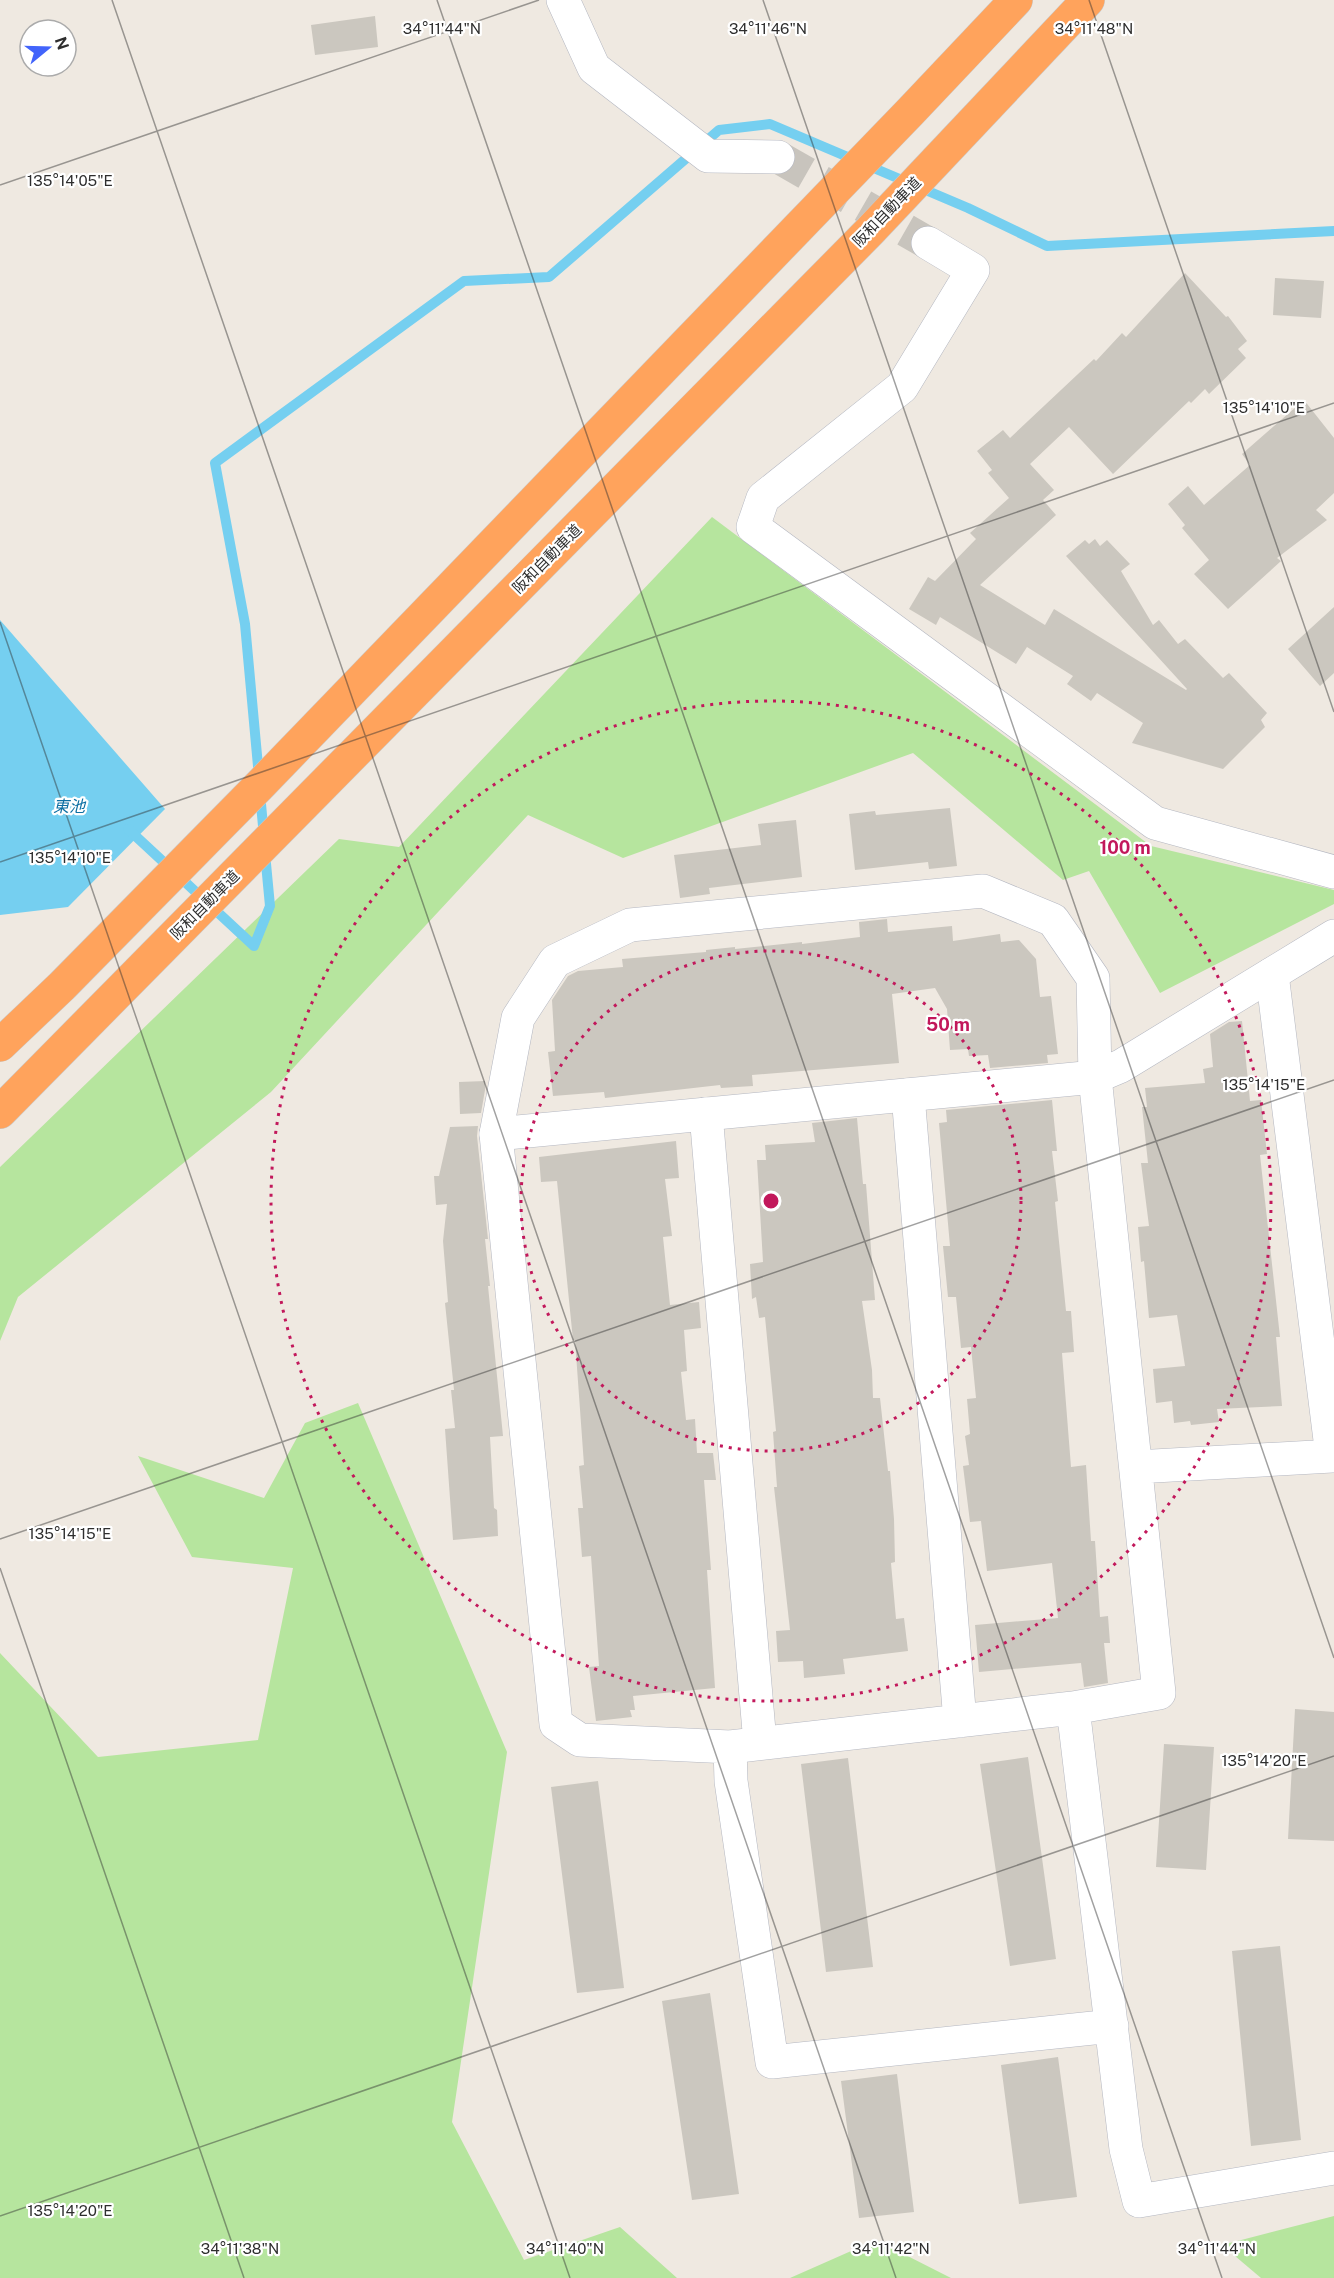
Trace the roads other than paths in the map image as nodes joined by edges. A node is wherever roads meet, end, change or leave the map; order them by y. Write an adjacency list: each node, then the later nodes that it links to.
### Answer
1 (563, 0): 4 (street)
2 (1016, 0): 9 (highway)
3 (1088, 0): 12 (highway, 阪和自動車道)
4 (778, 157)
5 (928, 243): 6 (street)
6 (1334, 872)
7 (1334, 936): 8 (street)
8 (1272, 974): 10 (street); 15 (street)
9 (0, 1045)
10 (1095, 1077): 11 (street); 14 (street); 15 (street)
11 (908, 1095): 13 (street); 17 (street)
12 (0, 1112)
13 (706, 1114): 14 (street); 18 (street)
14 (495, 1134): 18 (street)
15 (1136, 1467): 16 (street)
16 (1073, 1708): 17 (street); 19 (street)
17 (960, 1720): 18 (street)
18 (745, 1745): 19 (street)
19 (1112, 2026): 20 (street)
20 (1334, 2168)

